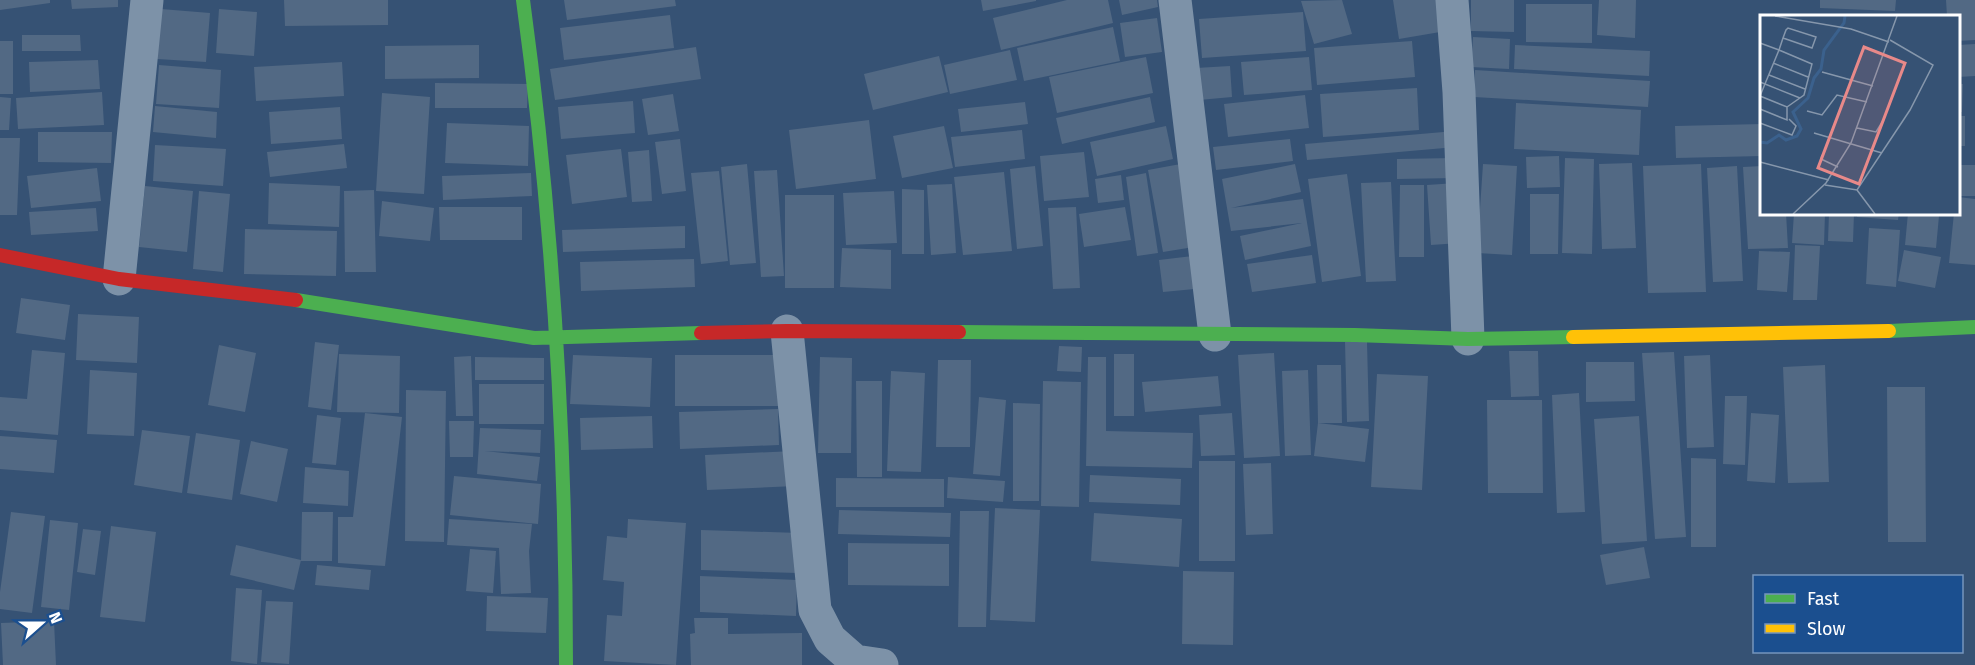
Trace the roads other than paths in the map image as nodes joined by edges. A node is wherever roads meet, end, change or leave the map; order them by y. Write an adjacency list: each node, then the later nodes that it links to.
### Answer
1 (147, 0): 6 (street)
2 (522, 0): 10 (street)
3 (1176, 0): 9 (street)
4 (1452, 0): 11 (street)
5 (0, 255): 6 (street)
6 (119, 279): 10 (street)
7 (1975, 327): 11 (street)
8 (787, 331): 9 (street); 10 (street); 12 (street)
9 (1215, 335): 11 (street)
10 (557, 338): 13 (street)
11 (1468, 339)
12 (872, 664)
13 (566, 665)

